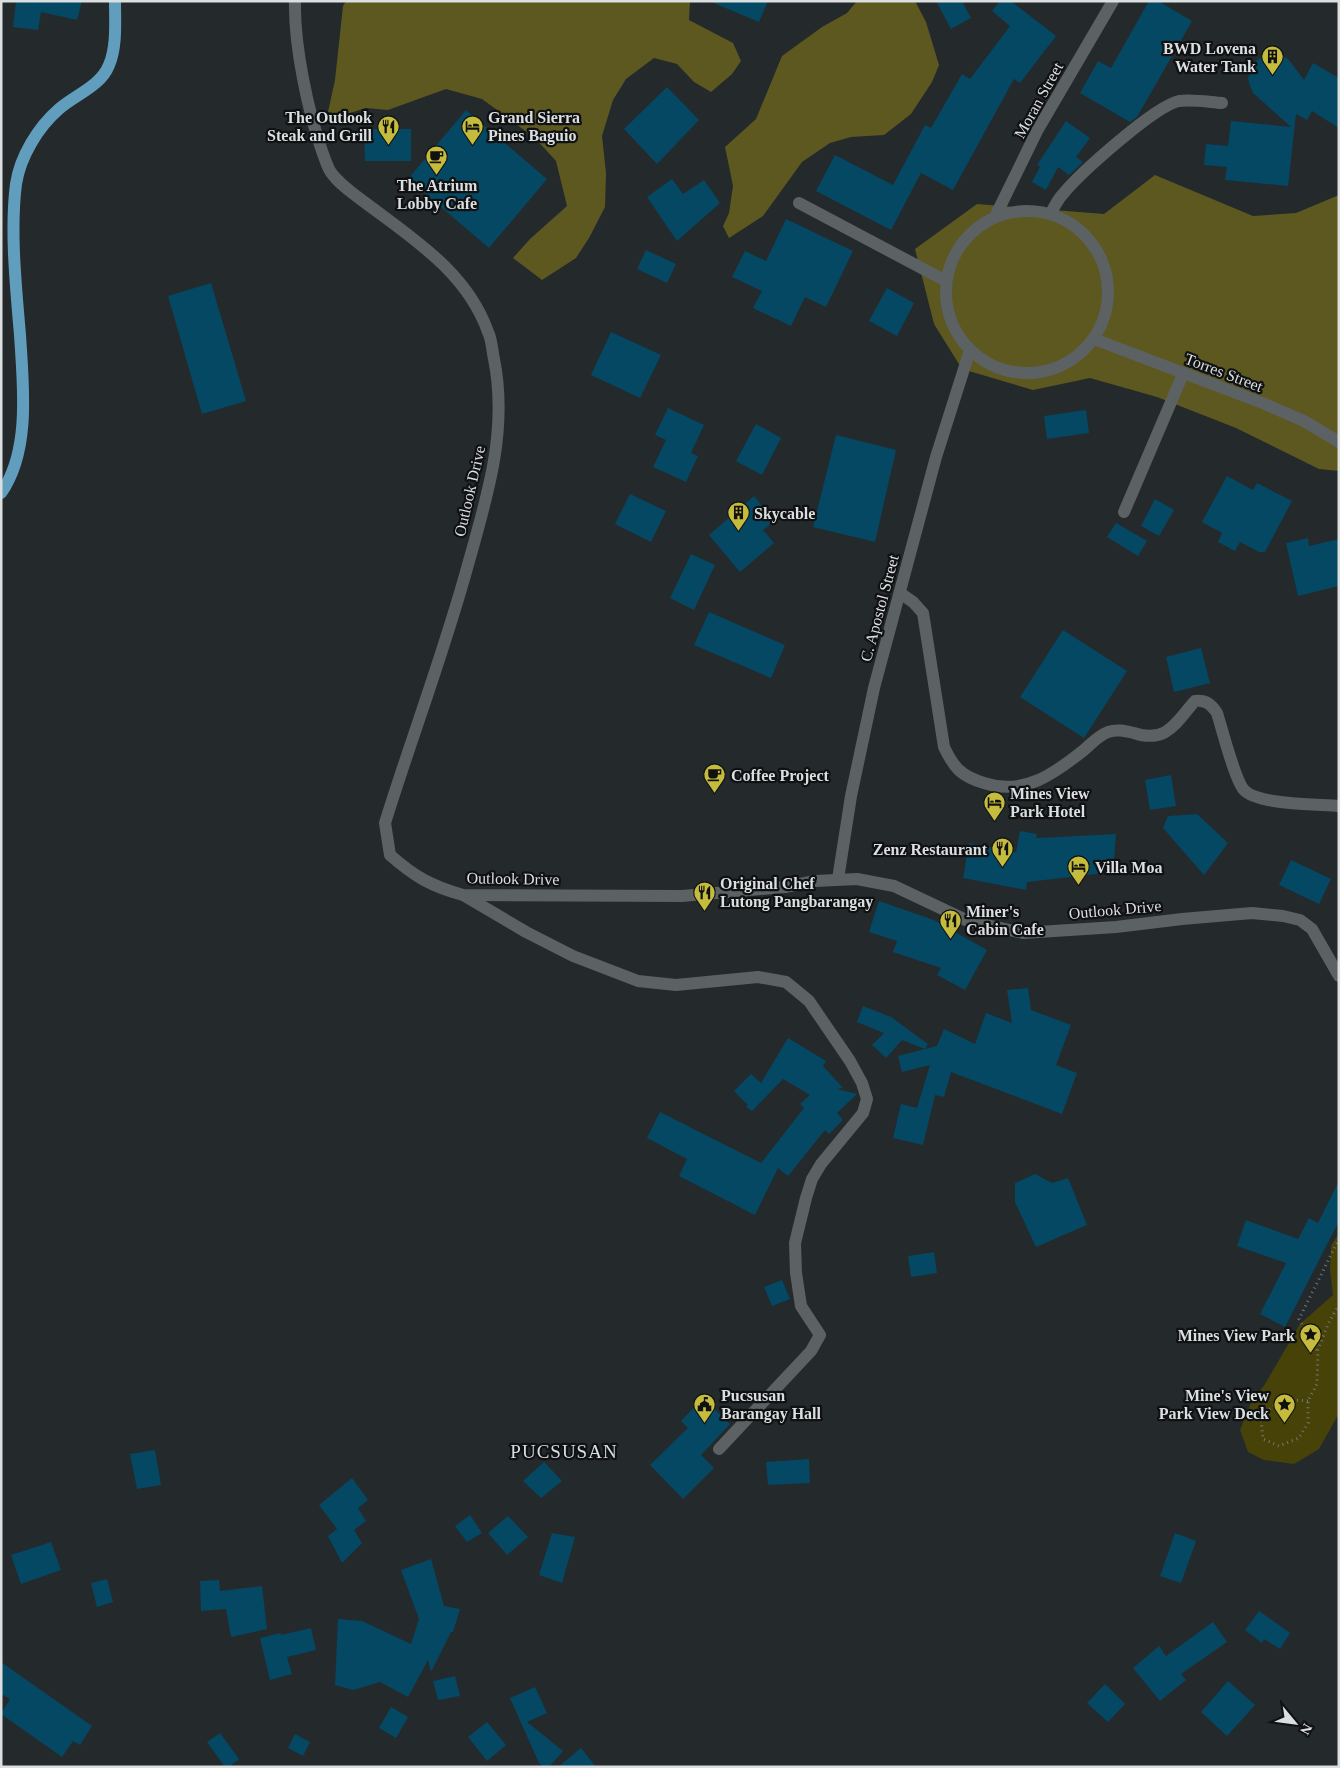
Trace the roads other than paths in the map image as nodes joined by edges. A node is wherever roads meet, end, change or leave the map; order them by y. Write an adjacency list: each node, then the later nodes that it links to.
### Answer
1 (115, 1): 13 (main road)
2 (295, 1): 18 (street, Outlook Drive)
3 (1113, 1): 7 (street, Moran Street)
4 (1222, 103): 6 (street)
5 (799, 203): 8 (street)
6 (1051, 213): 7 (street); 9 (street)
7 (995, 217): 8 (street)
8 (946, 281): 10 (street)
9 (1094, 339): 10 (street); 11 (street, Torres Street)
10 (970, 350): 15 (street, C. Apostol Street)
11 (1184, 374): 12 (street, Torres Street); 14 (street)
12 (1339, 442)
13 (1, 493)
14 (1124, 512)
15 (900, 593): 16 (street); 17 (street, C. Apostol Street)
16 (1339, 806)
17 (838, 879): 18 (street, Outlook Drive); 19 (street, Outlook Drive)
18 (463, 895): 20 (street)
19 (1339, 976)
20 (719, 1449)

